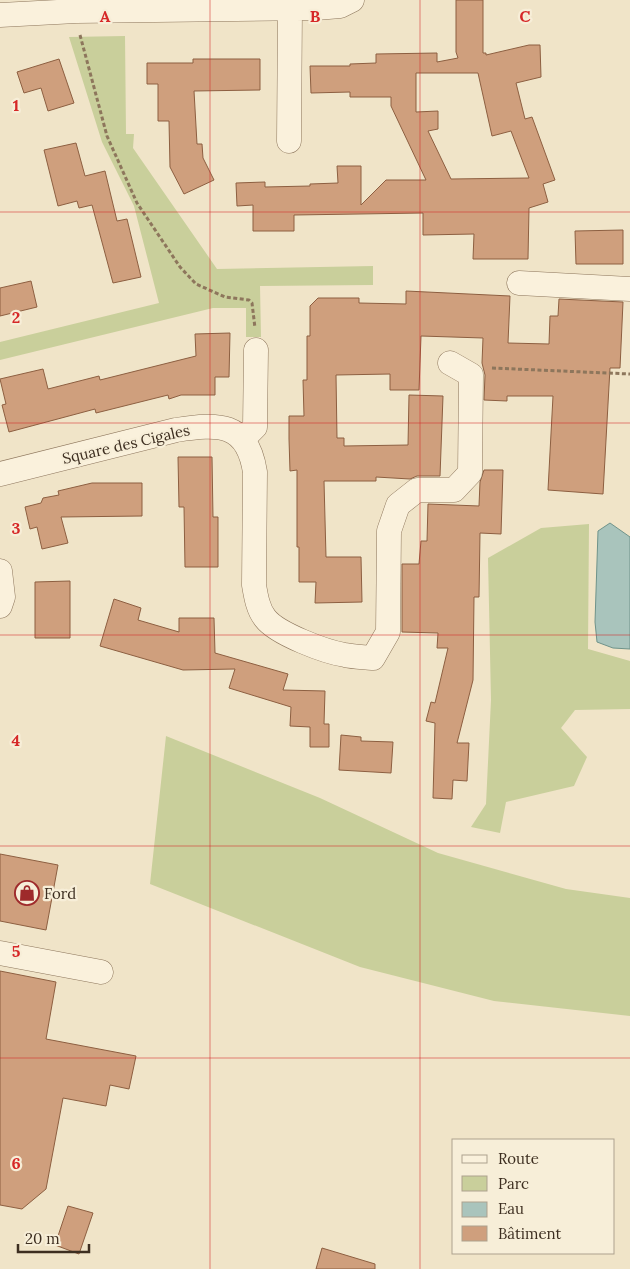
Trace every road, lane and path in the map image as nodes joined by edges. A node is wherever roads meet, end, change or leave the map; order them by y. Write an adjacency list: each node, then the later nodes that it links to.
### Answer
1 (352, 0): 2 (street)
2 (290, 8): 3 (street); 5 (street)
3 (76, 11): 4 (street); 8 (path)
4 (0, 15)
5 (290, 141)
6 (519, 283): 7 (street)
7 (630, 289)
8 (256, 350): 12 (street)
9 (450, 363): 10 (street)
10 (471, 374): 11 (path); 12 (street)
11 (630, 374)
12 (243, 439): 13 (street, Square des Cigales)
13 (0, 474)
14 (0, 571): 15 (street)
15 (0, 606)
16 (0, 953): 17 (street)
17 (101, 972)

